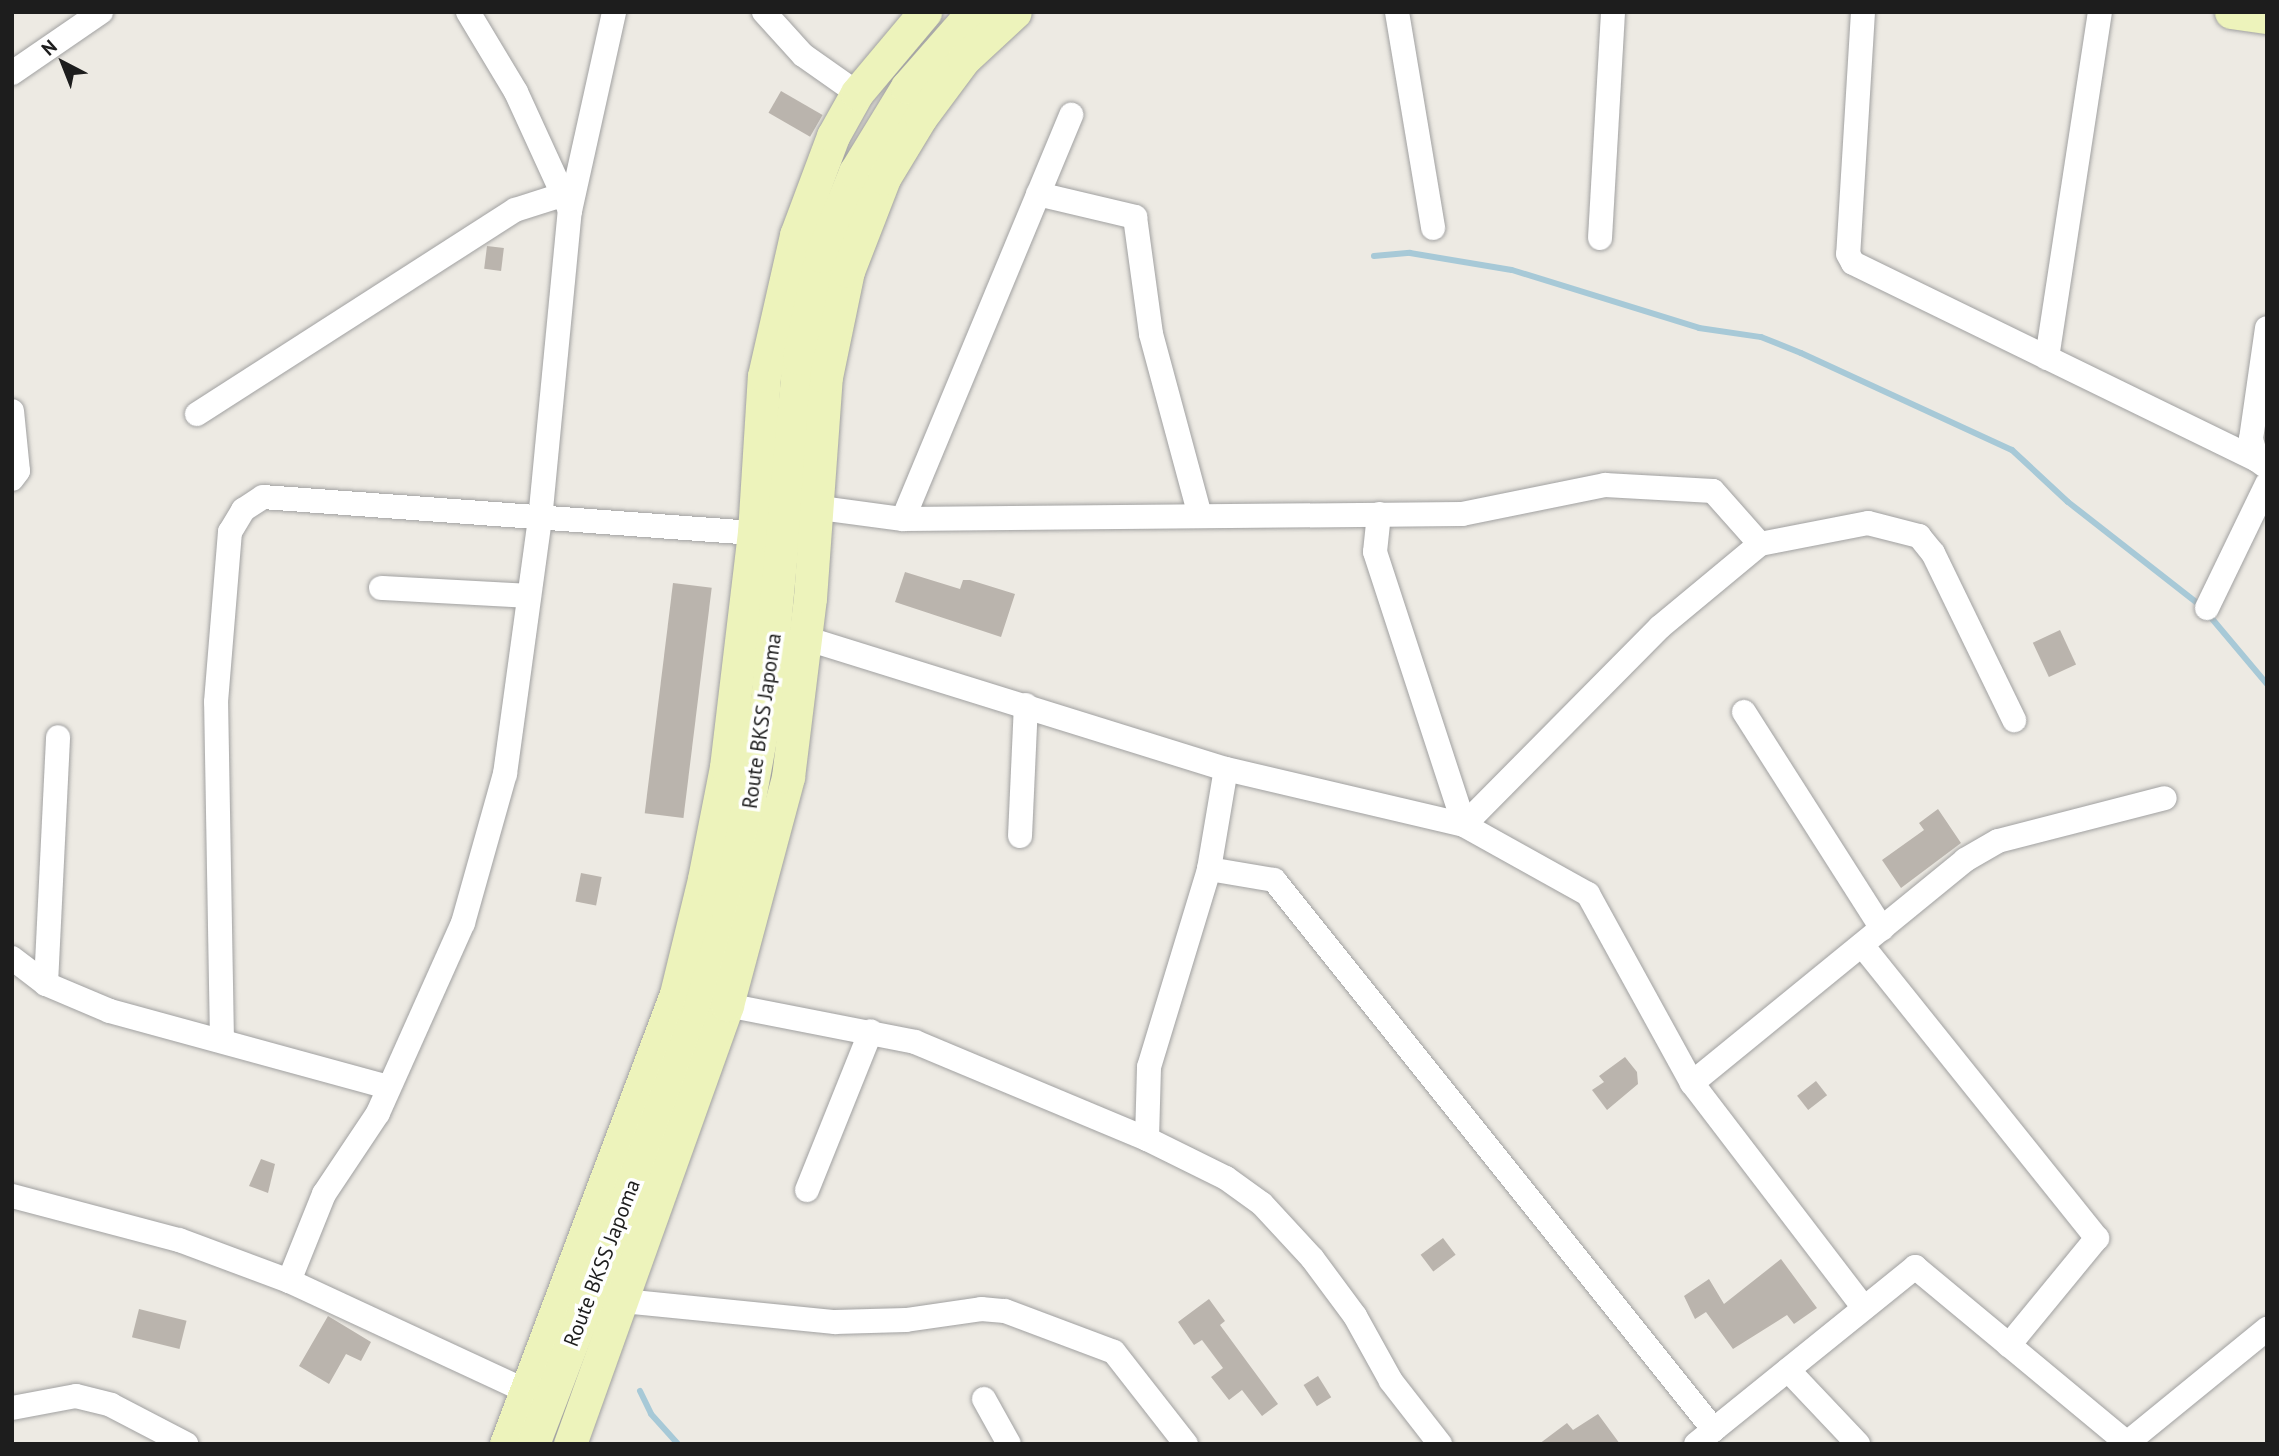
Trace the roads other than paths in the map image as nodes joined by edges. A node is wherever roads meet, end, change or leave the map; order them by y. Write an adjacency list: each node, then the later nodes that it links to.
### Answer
1 (101, 12): 14 (street)
2 (468, 12): 18 (street)
3 (614, 12): 18 (street)
4 (764, 12): 15 (street)
5 (925, 12): 15 (main road)
6 (973, 12): 73 (main road, Route BKSS Japoma)
7 (1015, 12): 28 (main road)
8 (1396, 12): 19 (street)
9 (1613, 12): 20 (street)
10 (1863, 12): 22 (street)
11 (2100, 12): 22 (street)
12 (2231, 12): 13 (main road)
13 (2267, 17)
14 (12, 73)
15 (857, 93): 33 (main road)
16 (1071, 115): 17 (street)
17 (1038, 194): 30 (street); 31 (street)
18 (567, 203): 24 (street); 32 (street)
19 (1433, 228)
20 (1600, 238)
21 (2267, 328): 25 (street)
22 (2047, 358): 25 (street)
23 (12, 411): 26 (street)
24 (197, 414)
25 (2262, 463)
26 (12, 479)
27 (2267, 484): 37 (street)
28 (813, 507): 31 (street); 38 (main road)
29 (1379, 514): 30 (street); 34 (street); 45 (street)
30 (1200, 515): 31 (street)
31 (903, 519)
32 (540, 520): 33 (street); 36 (street); 54 (street)
33 (754, 533): 66 (main road)
34 (1760, 544): 41 (street); 45 (street)
35 (380, 587): 36 (street)
36 (528, 596): 56 (street)
37 (2207, 608)
38 (805, 638): 39 (street); 52 (main road)
39 (1026, 705): 43 (street); 46 (street)
40 (1744, 712): 48 (street)
41 (2014, 720)
42 (58, 737): 51 (street)
43 (1226, 769): 45 (street); 47 (street)
44 (2165, 798): 48 (street)
45 (1464, 825): 55 (street)
46 (1020, 836)
47 (1209, 869): 57 (street); 69 (street)
48 (1882, 929): 49 (street)
49 (1862, 945): 55 (street); 64 (street)
50 (12, 958): 51 (street)
51 (46, 984): 54 (street)
52 (727, 1005): 53 (street); 61 (main road)
53 (871, 1031): 57 (street); 58 (street)
54 (222, 1041): 56 (street)
55 (1692, 1083): 62 (street)
56 (387, 1087): 60 (street)
57 (1147, 1139): 77 (street)
58 (807, 1190)
59 (12, 1196): 60 (street)
60 (289, 1281): 66 (street)
61 (623, 1301): 74 (main road); 76 (street)
62 (1864, 1308): 64 (street); 65 (street)
63 (2267, 1329): 70 (street)
64 (2009, 1345): 70 (street)
65 (1788, 1370): 69 (street); 78 (street)
66 (526, 1391): 72 (main road)
67 (984, 1399): 75 (street)
68 (12, 1408): 71 (street)
69 (1704, 1439)
70 (2128, 1443)
71 (186, 1444)
72 (506, 1444)
73 (533, 1444)
74 (570, 1444)
75 (1009, 1444)
76 (1186, 1444)
77 (1440, 1444)
78 (1858, 1444)

